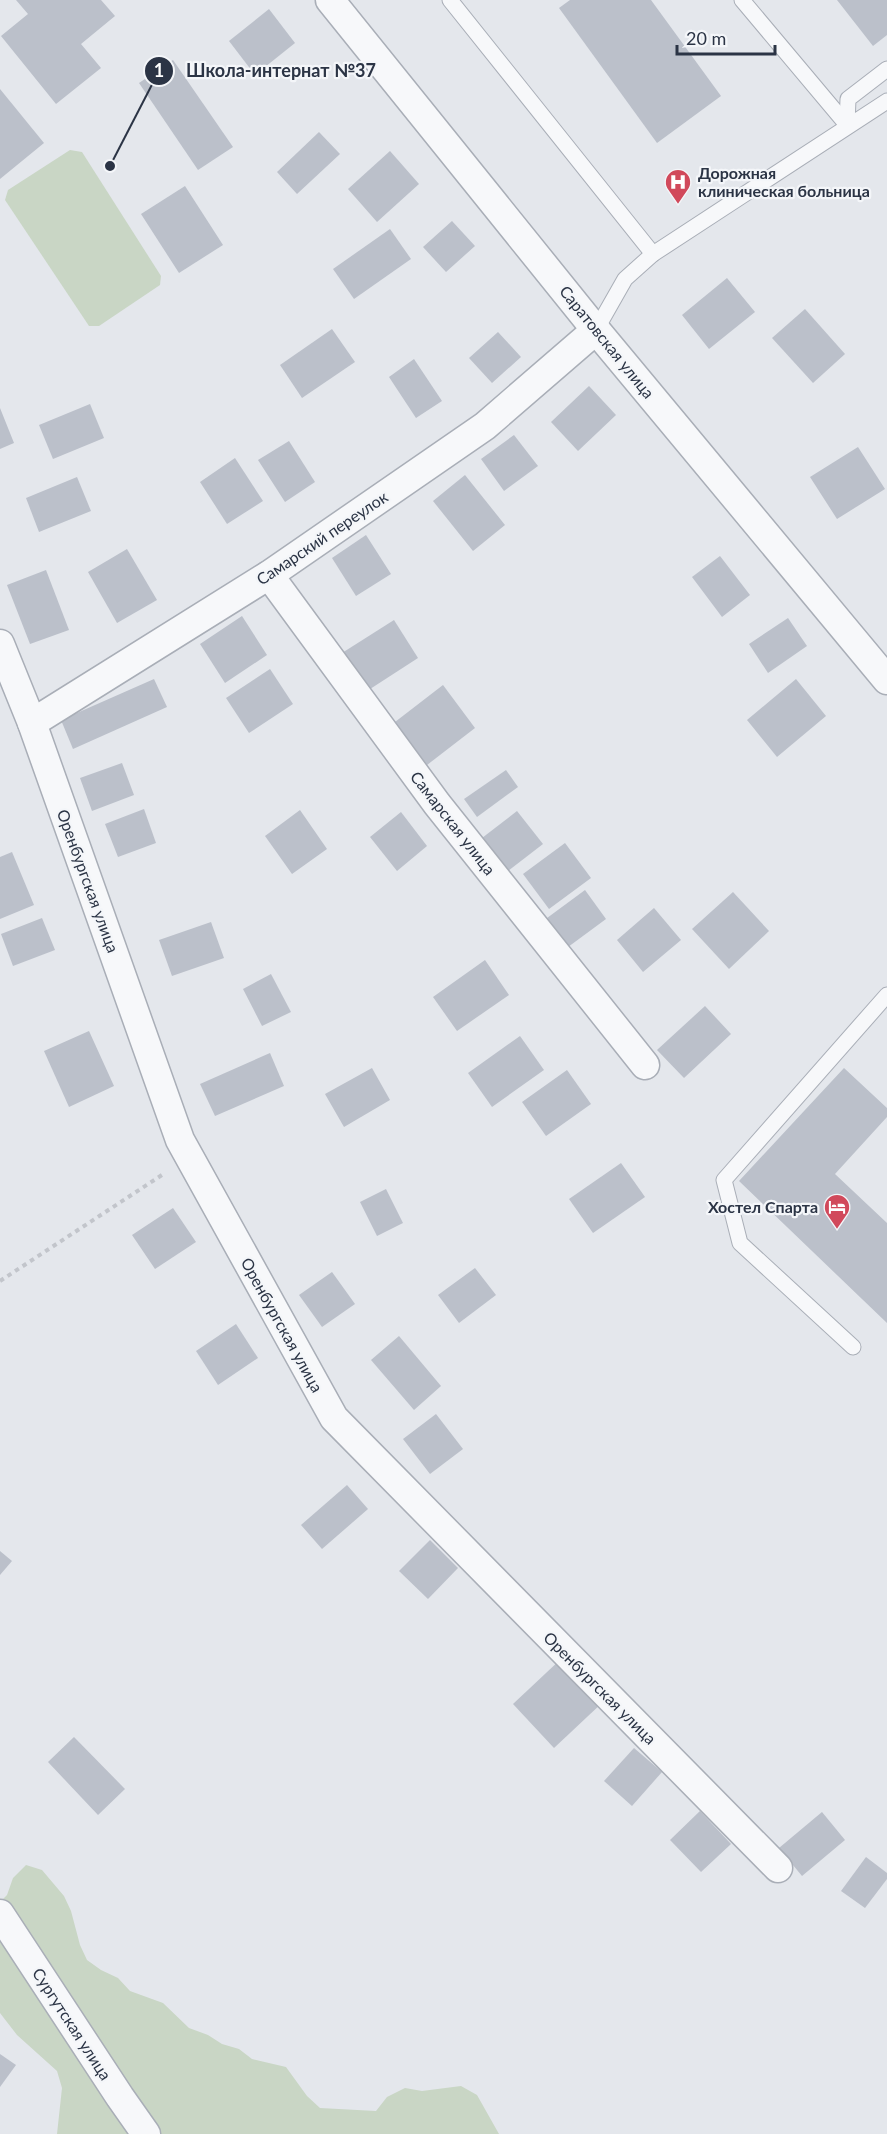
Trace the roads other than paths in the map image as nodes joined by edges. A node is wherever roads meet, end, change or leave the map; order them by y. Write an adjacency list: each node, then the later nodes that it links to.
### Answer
1 (330, 0): 8 (street, Саратовская улица)
2 (450, 0): 7 (lane)
3 (742, 0): 6 (lane)
4 (887, 69): 6 (lane)
5 (887, 100): 6 (lane)
6 (847, 125): 7 (lane)
7 (653, 254): 8 (lane)
8 (596, 330): 9 (street, Самарский переулок); 11 (street, Саратовская улица)
9 (269, 575): 12 (street, Самарский переулок); 14 (street, Самарская улица)
10 (0, 644): 12 (street, Оренбургская улица)
11 (887, 680)
12 (32, 723): 16 (street, Оренбургская улица)
13 (887, 995): 15 (lane)
14 (645, 1065)
15 (853, 1347)
16 (778, 1868)
17 (0, 1914): 18 (street, Сургутская улица)
18 (146, 2134)

